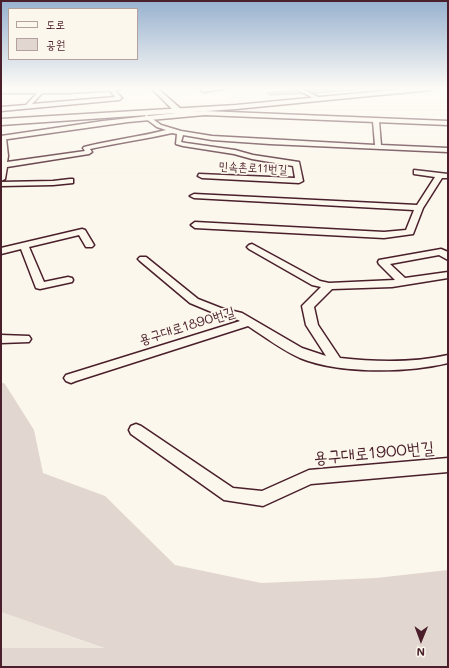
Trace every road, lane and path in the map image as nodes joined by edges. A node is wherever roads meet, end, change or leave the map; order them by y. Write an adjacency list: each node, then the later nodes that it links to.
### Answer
1 (53, 119): 5 (main road)
2 (131, 119): 10 (street)
3 (150, 119): 9 (street, 민속촌로11번길)
4 (337, 119): 6 (street)
5 (40, 120): 7 (main road); 10 (street)
6 (376, 121): 8 (street); 13 (street)
7 (1, 122)
8 (448, 123)
9 (172, 130): 11 (street, 민속촌로11번길); 19 (street)
10 (40, 132): 12 (street)
11 (180, 133): 13 (street, 민속촌로11번길); 26 (street, 민속촌로11번길)
12 (2, 138): 18 (street)
13 (378, 146): 15 (street, 민속촌로11번길)
14 (68, 148): 16 (street)
15 (448, 150)
16 (36, 152)
17 (13, 155): 18 (street)
18 (5, 156): 19 (street)
19 (4, 164): 23 (street)
20 (417, 172): 21 (street)
21 (444, 175): 28 (street)
22 (202, 176): 26 (street, 민속촌로11번길)
23 (1, 179)
24 (70, 181): 25 (street)
25 (1, 184)
26 (301, 191): 27 (street); 28 (street)
27 (194, 196)
28 (419, 208): 29 (street)
29 (195, 225)
30 (89, 245): 31 (street)
31 (24, 246): 33 (street); 37 (street)
32 (252, 247): 39 (street)
33 (1, 251)
34 (448, 257): 38 (street)
35 (144, 259): 40 (street)
36 (448, 275): 38 (street)
37 (68, 280)
38 (403, 282): 39 (street)
39 (329, 286): 44 (street)
40 (249, 322): 44 (street, 용구대로1890번길); 45 (street, 용구대로1890번길)
41 (1, 339): 42 (street)
42 (25, 339)
43 (448, 359): 44 (street, 용구대로1890번길)
44 (336, 363)
45 (71, 378)
46 (136, 430): 47 (street, 용구대로1900번길)
47 (448, 465)

